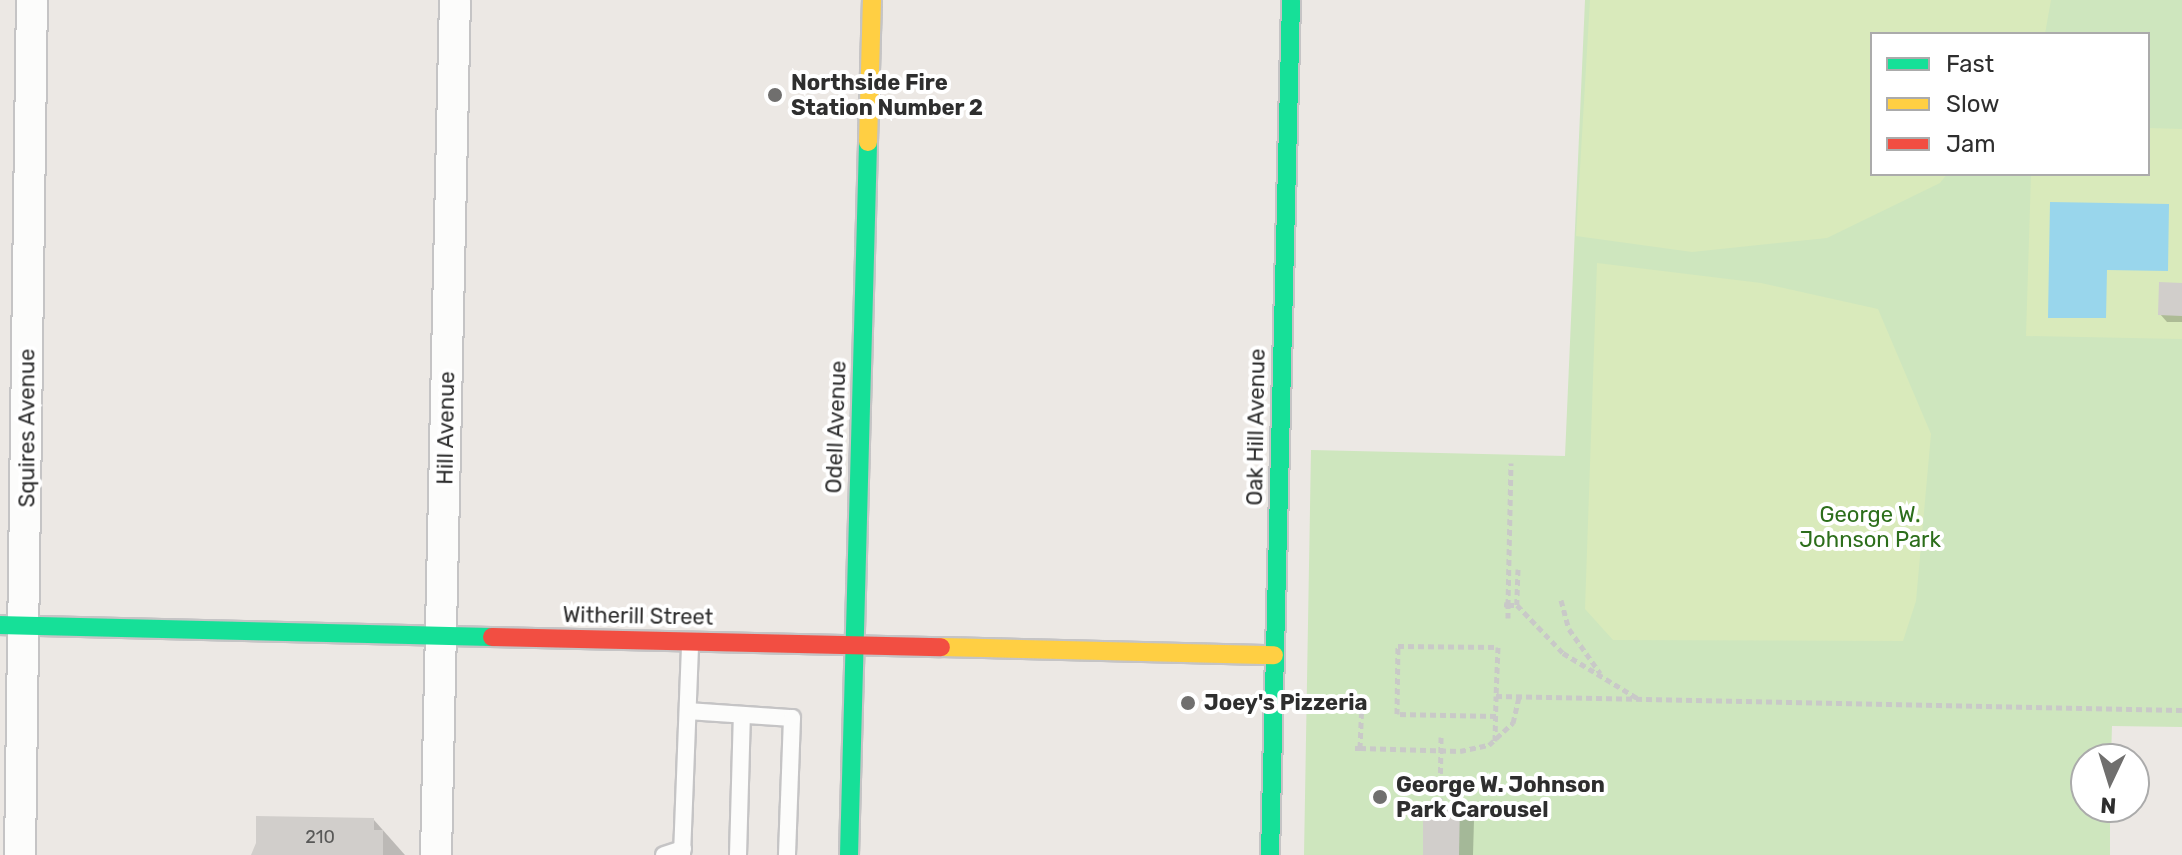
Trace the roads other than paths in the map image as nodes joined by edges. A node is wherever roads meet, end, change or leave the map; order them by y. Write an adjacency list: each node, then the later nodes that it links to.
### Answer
1 (32, 0): 5 (street, Squires Avenue)
2 (455, 0): 6 (street, Hill Avenue)
3 (872, 0): 8 (street, Odell Avenue)
4 (1291, 0): 9 (street, Oak Hill Avenue)
5 (13, 626): 6 (street, Witherill Street); 13 (street, Squires Avenue)
6 (442, 636): 7 (street, Witherill Street); 14 (street, Hill Avenue)
7 (690, 641): 8 (street, Witherill Street); 10 (lane)
8 (854, 645): 9 (street, Witherill Street); 18 (street, Odell Avenue)
9 (1274, 655): 19 (street, Oak Hill Avenue)
10 (688, 711): 11 (lane); 12 (lane)
11 (742, 715): 16 (lane); 17 (lane)
12 (683, 852): 15 (lane)
13 (20, 855)
14 (436, 855)
15 (664, 855)
16 (738, 855)
17 (787, 855)
18 (849, 855)
19 (1270, 855)

